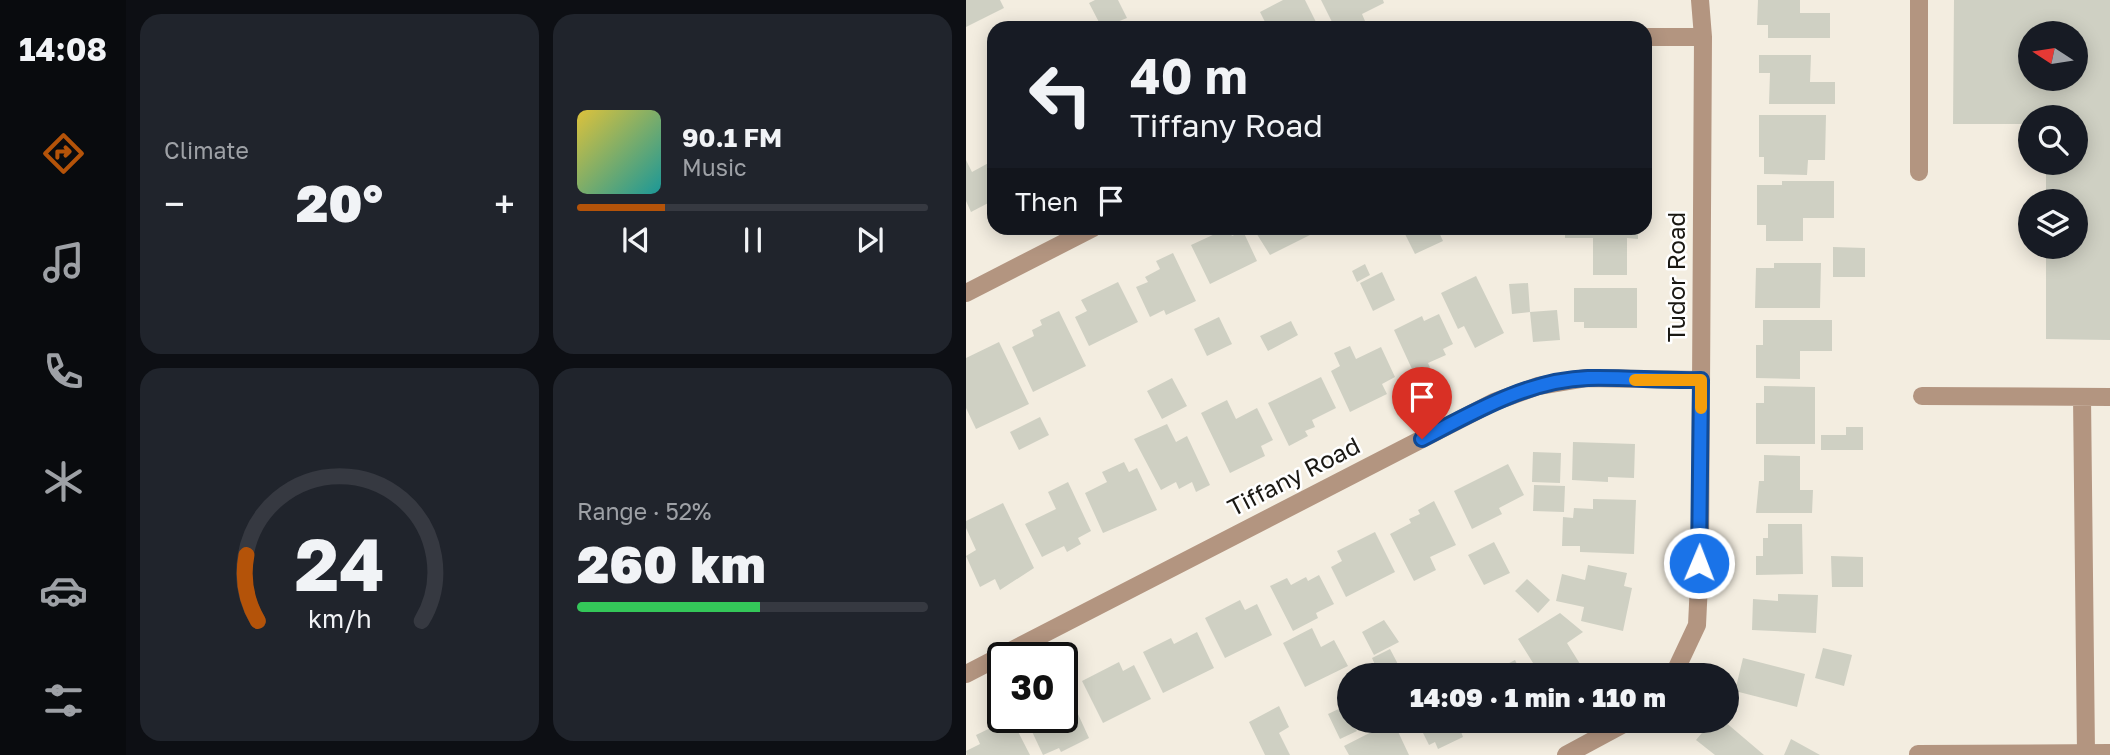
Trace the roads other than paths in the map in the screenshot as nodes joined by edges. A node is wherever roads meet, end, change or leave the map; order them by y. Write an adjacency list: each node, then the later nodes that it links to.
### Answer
1 (1700, 0): 4 (street, Tudor Road)
2 (1919, 0): 5 (street)
3 (1652, 37): 4 (street)
4 (1703, 37): 8 (street, Tudor Road)
5 (1919, 172)
6 (1079, 235): 7 (street)
7 (966, 293)
8 (1701, 380): 12 (street, Tudor Road); 13 (street, Tiffany Road)
9 (1922, 396): 10 (street)
10 (2082, 397): 11 (street); 16 (street)
11 (2110, 397)
12 (1679, 663)
13 (966, 674)
14 (1607, 733): 18 (street)
15 (2110, 752): 16 (street)
16 (2086, 753): 17 (street)
17 (1917, 754)
18 (1566, 755)

